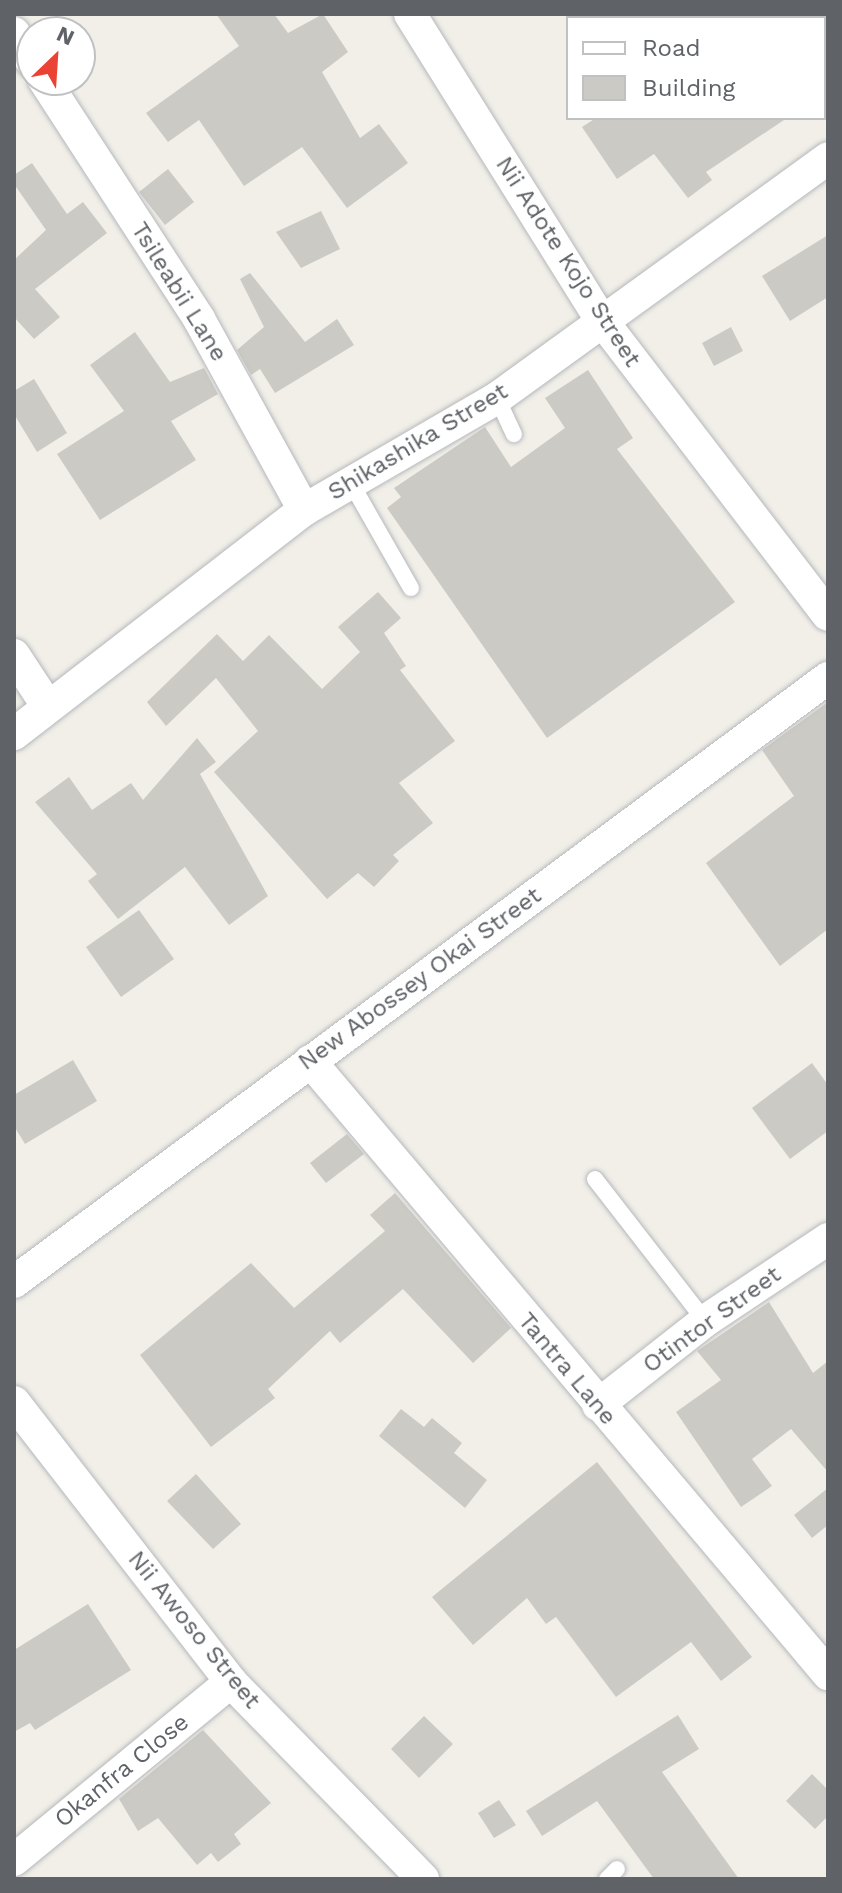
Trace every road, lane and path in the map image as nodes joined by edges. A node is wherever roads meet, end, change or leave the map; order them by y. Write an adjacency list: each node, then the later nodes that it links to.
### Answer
1 (410, 14): 4 (street, Nii Adote Kojo Street)
2 (54, 96): 8 (street, Tsileabii Lane)
3 (828, 158): 4 (street, Shikashika Street)
4 (600, 318): 5 (street, Shikashika Street); 10 (street, Nii Adote Kojo Street)
5 (497, 398): 6 (lane); 7 (street, Shikashika Street)
6 (514, 434)
7 (351, 483): 8 (street, Shikashika Street); 9 (lane)
8 (304, 510): 13 (street, Shikashika Street)
9 (411, 588)
10 (828, 615)
11 (14, 655): 13 (street)
12 (828, 678): 15 (street, New Abossey Okai Street)
13 (48, 707): 14 (street, Shikashika Street)
14 (14, 734)
15 (310, 1061): 18 (street, New Abossey Okai Street); 21 (street, Tantra Lane)
16 (595, 1179): 19 (lane)
17 (828, 1239): 19 (street, Otintor Street)
18 (14, 1282)
19 (705, 1321): 21 (street, Otintor Street)
20 (14, 1402): 23 (street, Nii Awoso Street)
21 (598, 1405): 22 (street, Tantra Lane)
22 (828, 1674)
23 (231, 1682): 24 (street, Okanfra Close); 25 (street, Nii Awoso Street)
24 (14, 1860)
25 (423, 1879)

